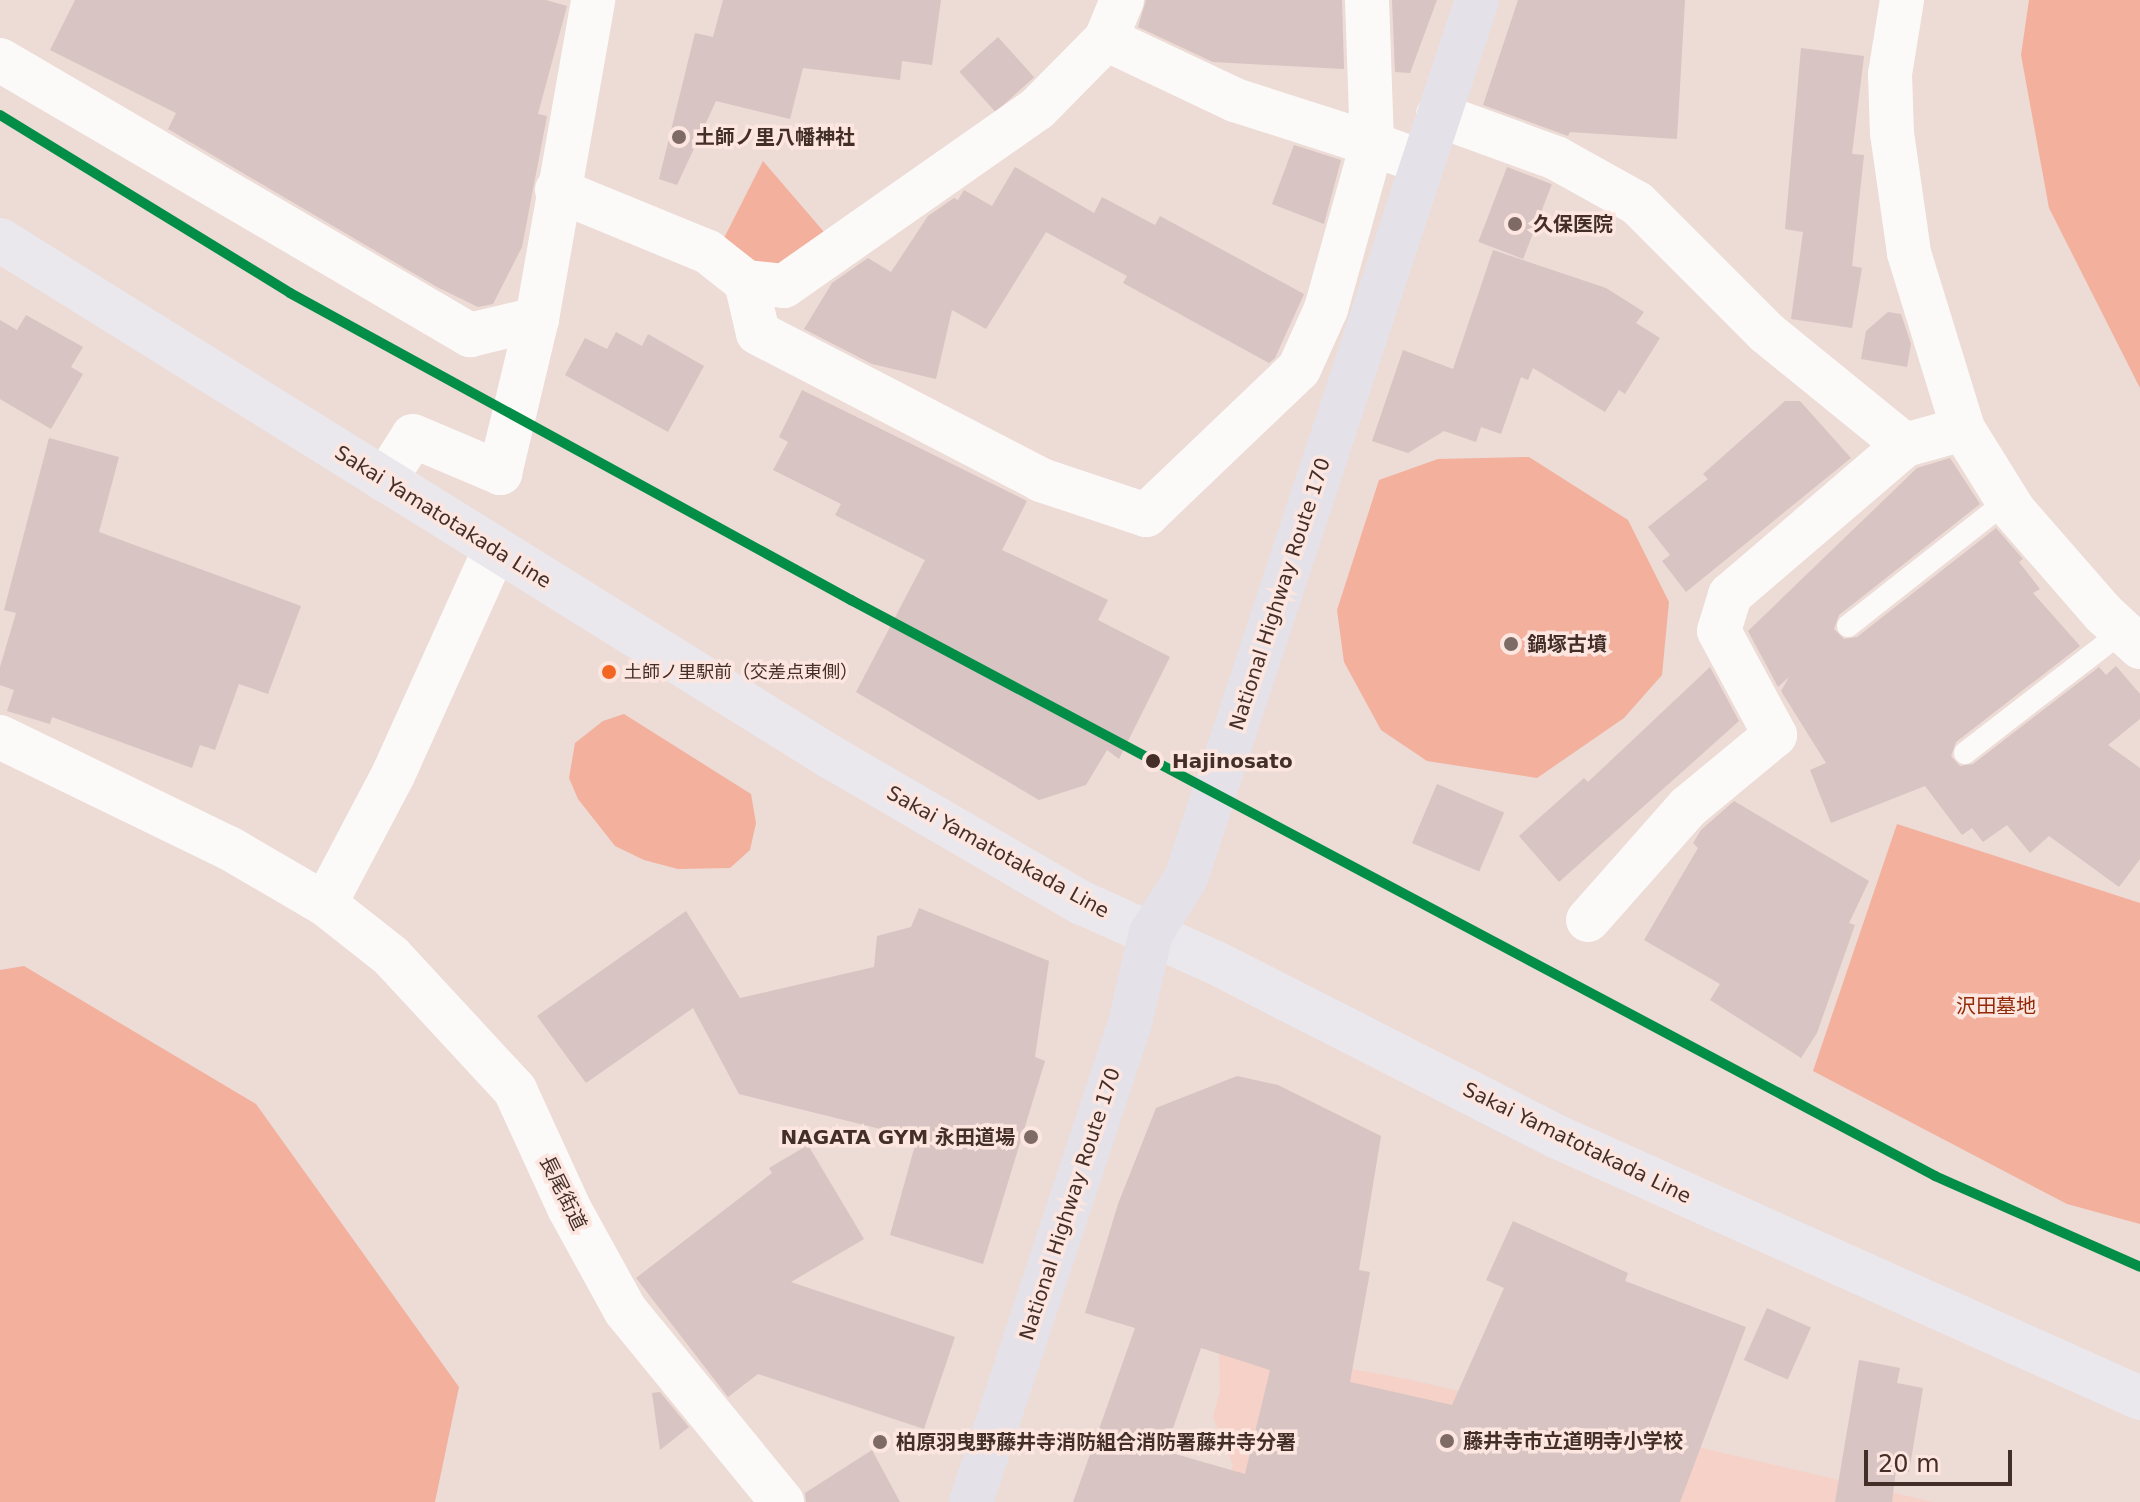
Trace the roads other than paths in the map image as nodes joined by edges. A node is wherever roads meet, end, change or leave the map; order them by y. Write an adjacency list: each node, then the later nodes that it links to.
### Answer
1 (593, 0): 10 (street)
2 (1367, 0): 8 (street)
3 (1477, 0): 7 (highway, National Highway Route 170)
4 (1902, 0): 14 (street)
5 (1114, 20): 8 (street); 12 (street)
6 (0, 60): 13 (street)
7 (1438, 115): 9 (highway, National Highway Route 170); 15 (street)
8 (1372, 144): 9 (street); 12 (street)
9 (1422, 162): 25 (highway, National Highway Route 170)
10 (557, 190): 12 (street); 13 (street)
11 (0, 240): 16 (main road, Sakai Yamatotakada Line)
12 (746, 282)
13 (537, 319): 16 (street)
14 (1963, 429): 15 (street); 17 (street)
15 (1905, 445): 24 (street)
16 (385, 480): 18 (main road, Sakai Yamatotakada Line)
17 (2007, 501): 19 (lane); 20 (street)
18 (494, 551): 23 (street); 25 (main road, Sakai Yamatotakada Line)
19 (1848, 626)
20 (2132, 639): 22 (lane)
21 (0, 737): 23 (street, 長尾街道)
22 (1965, 753)
23 (325, 904): 27 (street, 長尾街道)
24 (1588, 920)
25 (1151, 933): 26 (main road, Sakai Yamatotakada Line); 28 (highway, National Highway Route 170)
26 (2140, 1398)
27 (782, 1502)
28 (971, 1502)

